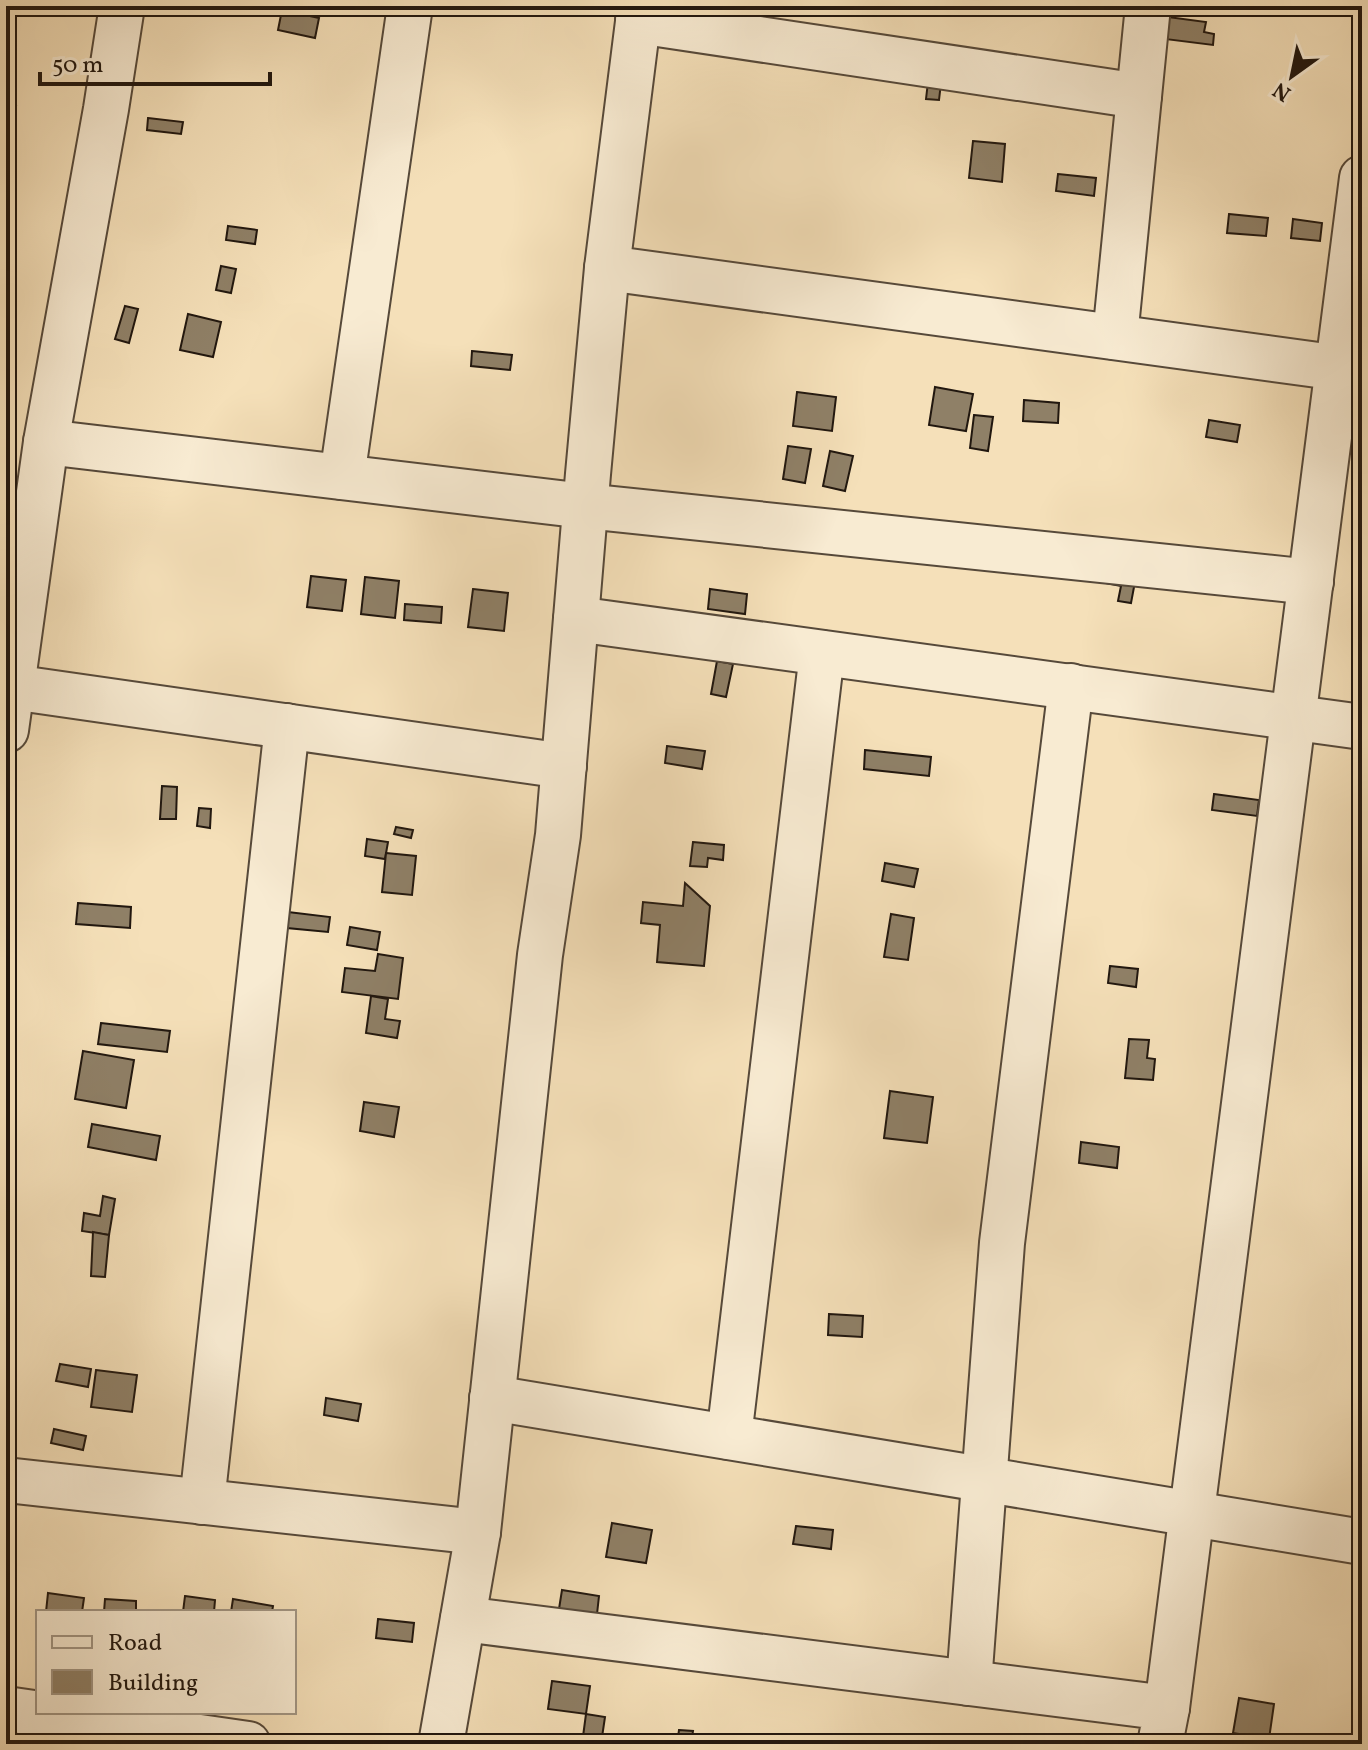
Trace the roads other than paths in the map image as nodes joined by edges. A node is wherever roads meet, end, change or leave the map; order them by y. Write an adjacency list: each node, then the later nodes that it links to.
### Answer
1 (122, 6): 10 (street)
2 (410, 6): 11 (street)
3 (1148, 6): 5 (street)
4 (639, 14): 5 (street); 7 (street)
5 (1139, 96): 8 (street)
6 (1362, 178): 9 (street)
7 (607, 268): 8 (street); 12 (street)
8 (1115, 337): 9 (street)
9 (1350, 370): 13 (street)
10 (46, 442): 11 (street); 17 (street)
11 (342, 477): 12 (street)
12 (585, 506): 13 (street); 14 (street)
13 (1311, 582): 18 (street)
14 (576, 619): 15 (street); 22 (street)
15 (822, 653): 16 (street); 24 (street)
16 (1071, 686): 18 (street); 25 (street)
17 (12, 687): 19 (street); 21 (street)
18 (1294, 717): 20 (street); 28 (street)
19 (287, 726): 22 (street); 27 (street)
20 (1362, 727)
21 (6, 730)
22 (564, 766): 23 (street)
23 (492, 1398): 24 (street); 29 (street)
24 (729, 1437): 25 (street)
25 (984, 1479): 28 (street); 32 (street)
26 (6, 1480): 27 (street)
27 (202, 1502): 29 (street)
28 (1192, 1514): 30 (street); 36 (street)
29 (478, 1532): 31 (street)
30 (1362, 1542)
31 (463, 1619): 32 (street); 38 (street)
32 (969, 1683): 36 (street)
33 (6, 1709): 34 (street)
34 (36, 1713)
35 (41, 1714): 37 (street)
36 (1164, 1726)
37 (248, 1744)
38 (441, 1744)

